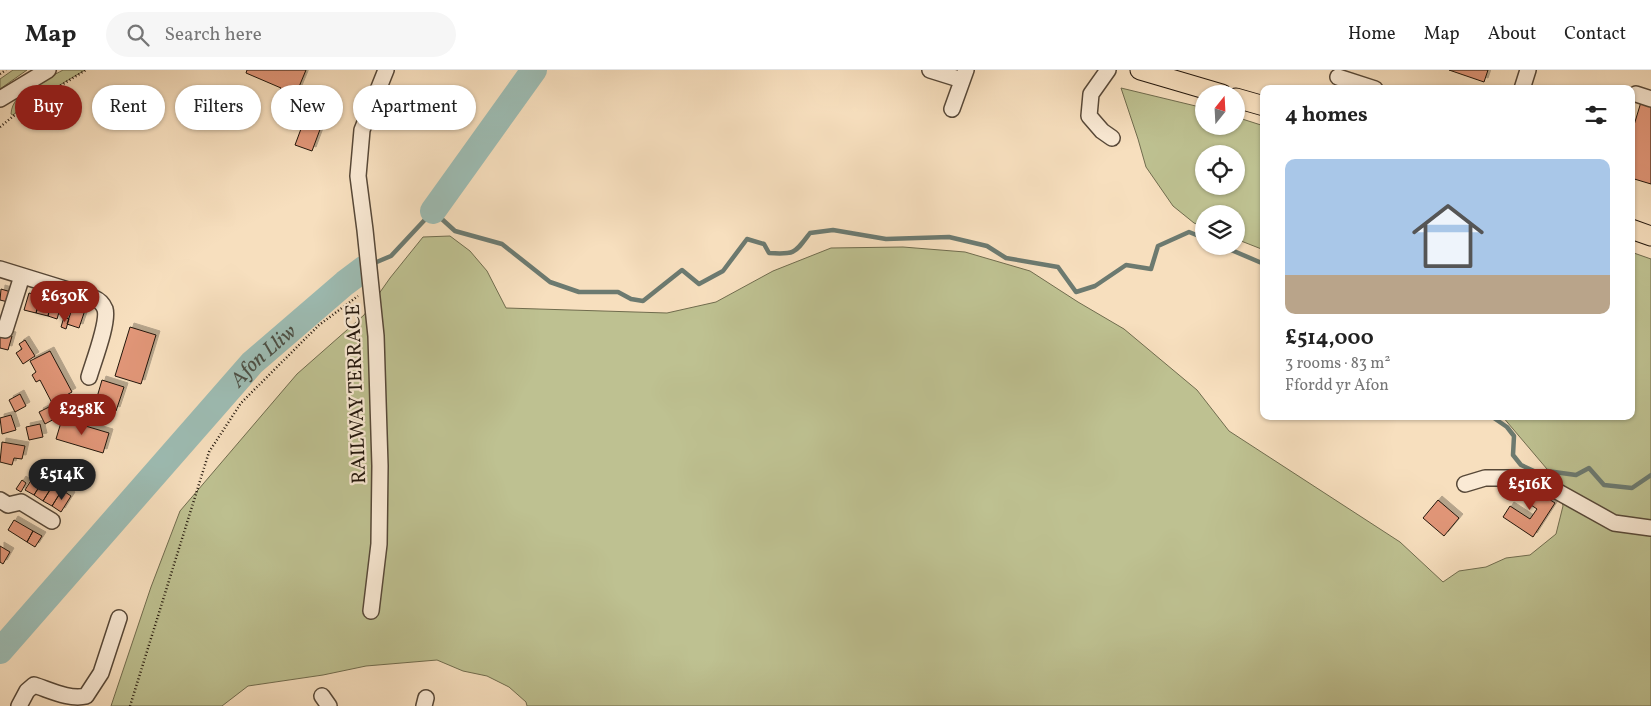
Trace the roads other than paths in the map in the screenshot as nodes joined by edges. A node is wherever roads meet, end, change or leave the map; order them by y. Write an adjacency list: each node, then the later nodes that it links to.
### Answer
1 (48, 70): 12 (street)
2 (386, 70): 27 (street, RAILWAY TERRACE)
3 (930, 70): 7 (street)
4 (1108, 70): 16 (street)
5 (1140, 70): 11 (main road)
6 (1528, 70): 10 (street)
7 (964, 75): 15 (street)
8 (1337, 78): 9 (street)
9 (1361, 85)
10 (1523, 85)
11 (1195, 86)
12 (0, 99)
13 (1245, 101): 14 (main road)
14 (1260, 105)
15 (952, 109)
16 (1112, 138)
17 (1635, 230): 18 (main road)
18 (1651, 236)
19 (0, 269): 20 (street)
20 (22, 276): 21 (street); 22 (street)
21 (0, 329)
22 (88, 377)
23 (1465, 484): 26 (street)
24 (0, 500): 25 (street)
25 (52, 521)
26 (1651, 528)
27 (371, 611)
28 (120, 618): 29 (street)
29 (19, 706)

